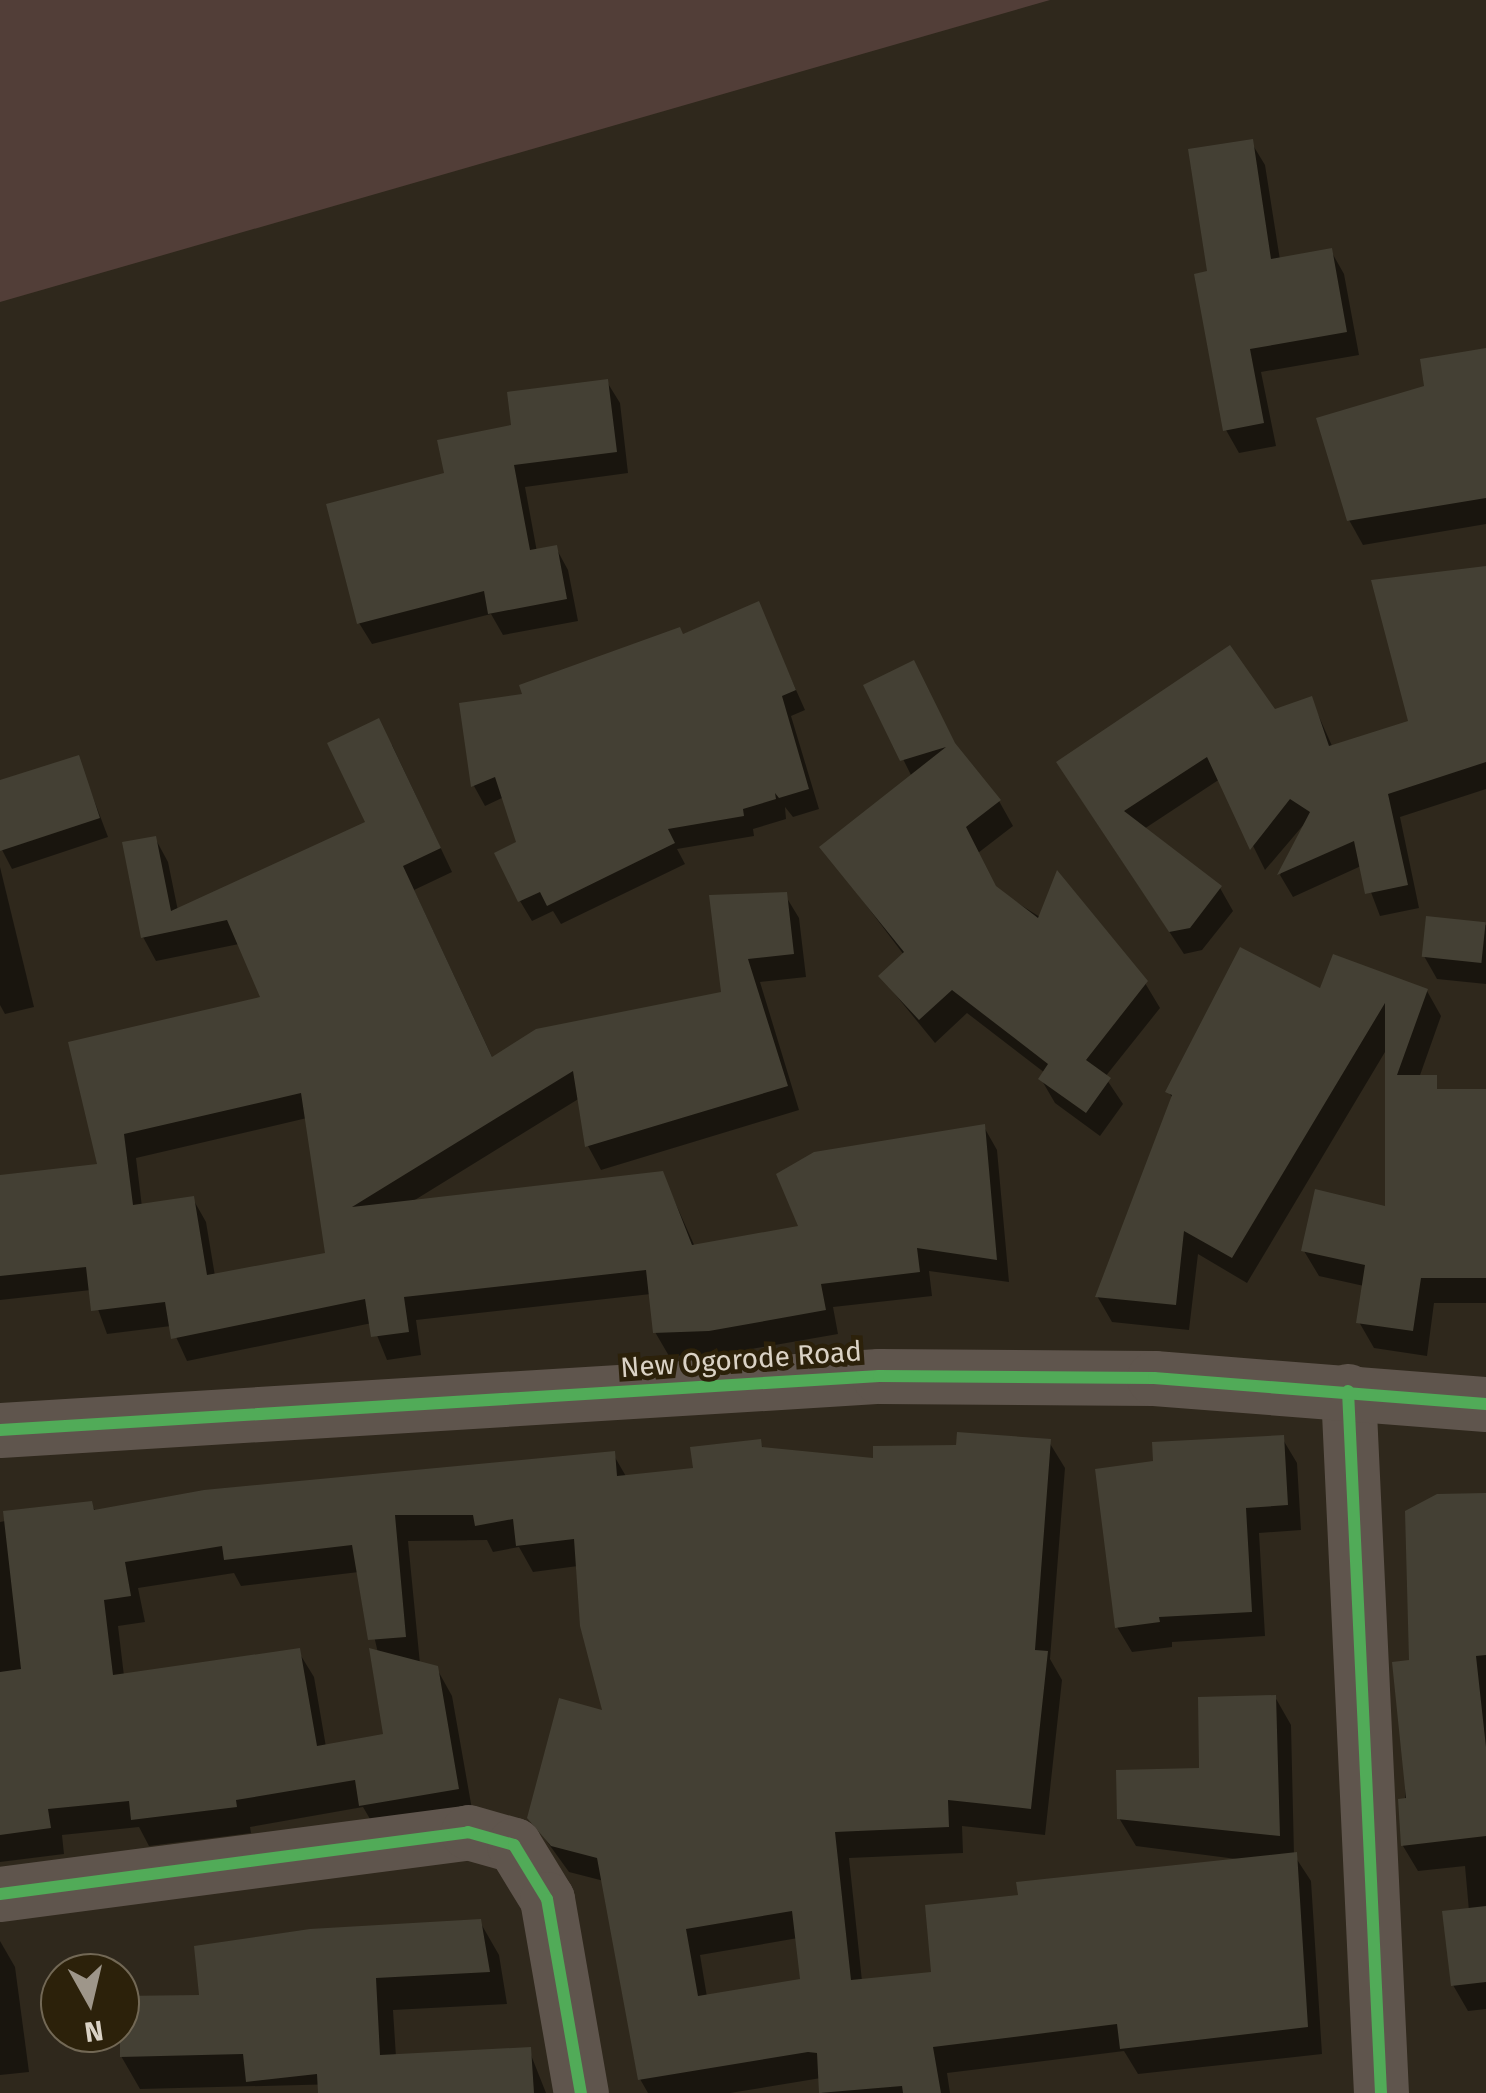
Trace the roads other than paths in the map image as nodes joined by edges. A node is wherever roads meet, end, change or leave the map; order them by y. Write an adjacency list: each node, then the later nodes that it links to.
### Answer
1 (1348, 1391): 2 (street, New Ogorode Road); 3 (street, New Ogorode Road); 6 (street)
2 (1486, 1404)
3 (0, 1430)
4 (0, 1894): 5 (street)
5 (580, 2093)
6 (1381, 2093)

